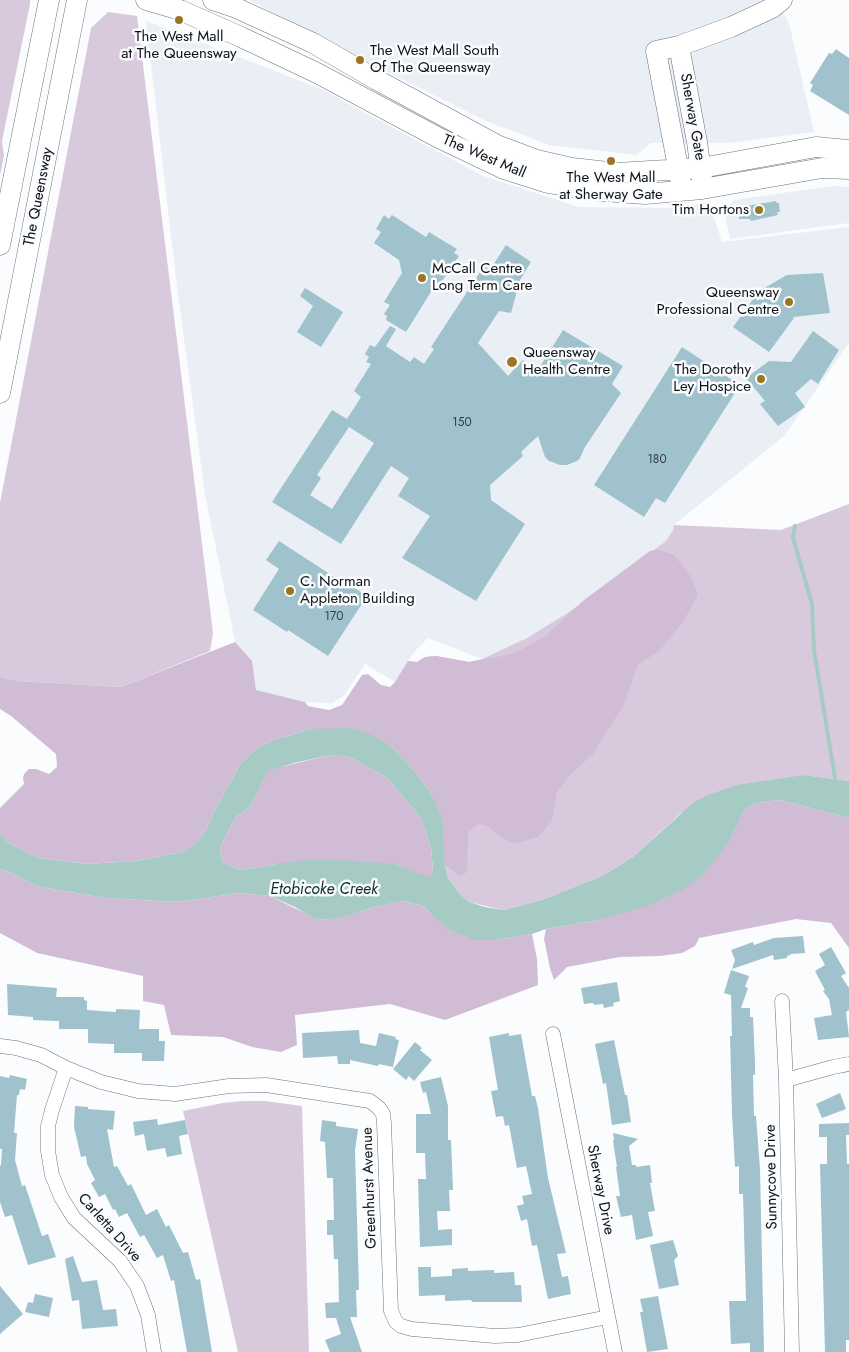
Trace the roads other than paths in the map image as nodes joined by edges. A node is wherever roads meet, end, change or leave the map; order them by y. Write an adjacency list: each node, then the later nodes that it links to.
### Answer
1 (49, 0): 13 (main road, The Queensway)
2 (77, 0): 14 (main road, The Queensway)
3 (146, 0): 12 (main road, The West Mall)
4 (213, 0): 10 (main road, The West Mall)
5 (782, 0): 6 (main road)
6 (679, 46): 8 (main road, Sherway Gate); 10 (main road, Sherway Gate)
7 (849, 150): 8 (main road, The West Mall)
8 (701, 168): 10 (main road, The West Mall); 11 (main road, Sherway Gate)
9 (849, 169): 11 (main road, The West Mall)
10 (680, 170): 12 (main road, Sherway Gate)
11 (702, 189): 12 (main road, The West Mall)
12 (682, 191)
13 (0, 245)
14 (0, 393)
15 (782, 1001): 20 (street, Sunnycove Drive)
16 (553, 1034): 21 (street, Sherway Drive)
17 (0, 1046): 19 (street, Greenhurst Avenue)
18 (849, 1064): 20 (street)
19 (66, 1068): 21 (street, Greenhurst Avenue); 22 (street, Carletta Drive)
20 (786, 1080): 24 (street, Sunnycove Drive)
21 (608, 1317): 23 (street, Sherway Drive)
22 (154, 1352)
23 (615, 1352)
24 (792, 1352)

